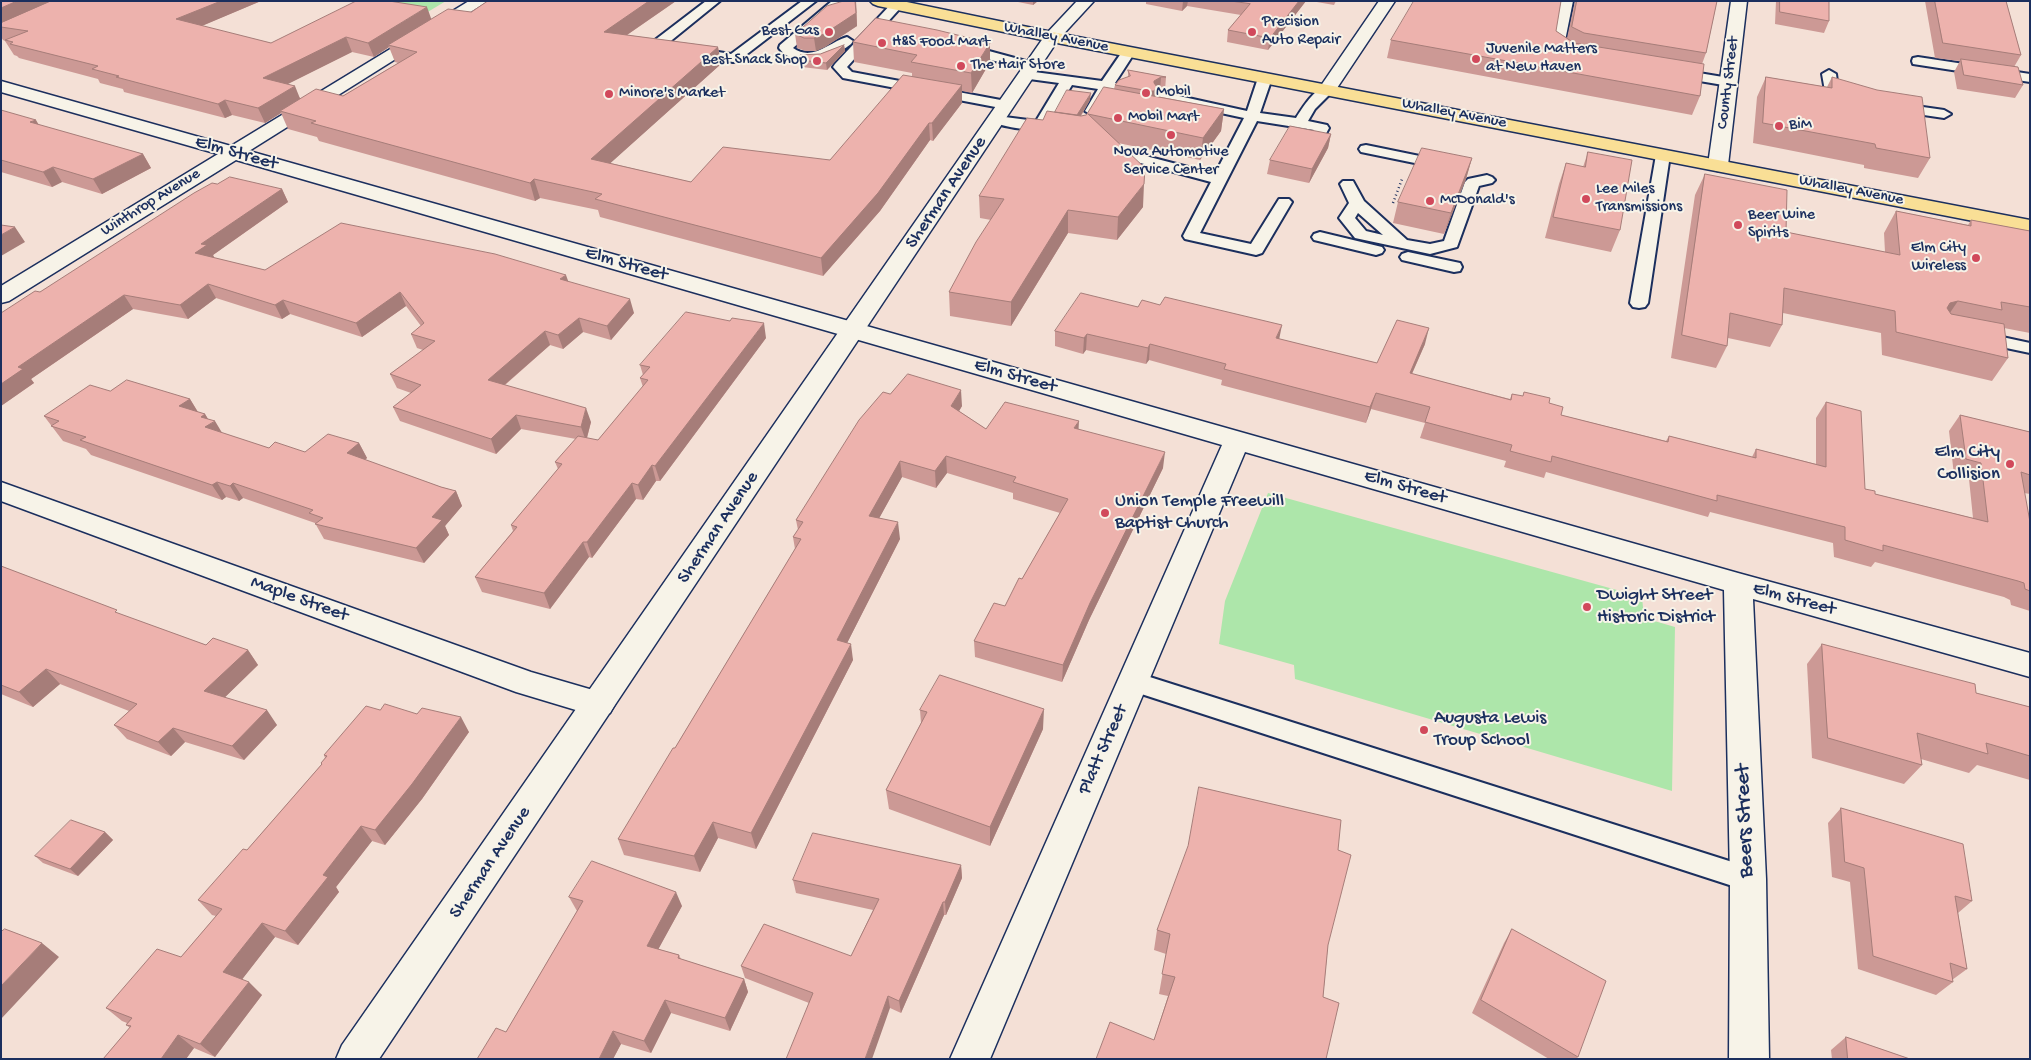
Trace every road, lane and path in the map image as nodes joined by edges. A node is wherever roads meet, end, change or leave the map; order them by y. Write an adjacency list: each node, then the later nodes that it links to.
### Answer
1 (480, 1): 43 (street, Winthrop Avenue)
2 (714, 1): 3 (lane)
3 (810, 1)
4 (840, 1): 10 (lane)
5 (1086, 1): 12 (street, Sherman Avenue)
6 (1387, 1): 28 (street)
7 (1567, 1): 15 (lane)
8 (1739, 1): 25 (street, County Street)
9 (887, 3): 10 (lane); 12 (main road, Whalley Avenue)
10 (869, 28): 11 (lane); 34 (lane)
11 (894, 33)
12 (1052, 38): 14 (main road, Whalley Avenue); 17 (street, Sherman Avenue)
13 (948, 45): 17 (lane)
14 (1129, 52): 21 (main road, Whalley Avenue); 24 (lane)
15 (1581, 57)
16 (1918, 61): 22 (lane)
17 (1030, 71): 23 (lane); 34 (street, Sherman Avenue)
18 (1664, 71): 25 (lane)
19 (1829, 74): 30 (lane)
20 (1133, 78): 24 (lane)
21 (1265, 78): 28 (main road, Whalley Avenue); 36 (lane)
22 (2030, 78)
23 (1068, 80): 24 (lane); 39 (lane)
24 (1111, 80): 27 (lane); 29 (lane)
25 (1728, 82): 46 (street, County Street)
26 (1, 86): 43 (street, Elm Street)
27 (1123, 88)
28 (1327, 90): 37 (lane); 44 (main road, Whalley Avenue)
29 (1098, 101): 31 (lane); 38 (lane)
30 (1861, 102)
31 (1115, 104)
32 (1886, 106): 35 (lane)
33 (1155, 110): 36 (lane)
34 (1002, 112): 39 (lane); 57 (street, Sherman Avenue)
35 (1944, 114)
36 (1252, 116): 37 (lane); 48 (lane)
37 (1300, 123): 41 (lane)
38 (1084, 124)
39 (1040, 126): 40 (lane)
40 (1070, 131)
41 (1317, 138)
42 (1366, 149): 49 (lane)
43 (232, 153): 55 (street, Winthrop Avenue); 57 (street, Elm Street)
44 (1663, 155): 46 (main road, Whalley Avenue); 56 (lane)
45 (1138, 158): 48 (lane)
46 (1718, 165): 52 (main road, Whalley Avenue)
47 (1405, 171): 51 (path)
48 (1221, 180): 50 (lane)
49 (1348, 184)
50 (1284, 202)
51 (1391, 206)
52 (2030, 226)
53 (1320, 237): 54 (lane)
54 (1454, 267)
55 (1, 296)
56 (1639, 303)
57 (854, 330): 60 (street, Elm Street); 65 (street, Sherman Avenue)
58 (1962, 334): 59 (lane)
59 (2030, 348)
60 (1237, 440): 62 (street, Elm Street); 64 (street, Platt Street)
61 (1, 491): 65 (street, Maple Street)
62 (1738, 584): 63 (street, Elm Street); 66 (street, Beers Street)
63 (2030, 665)
64 (1134, 682): 66 (lane); 68 (street, Platt Street)
65 (599, 704): 67 (street, Sherman Avenue)
66 (1748, 879): 69 (street, Beers Street)
67 (356, 1059)
68 (970, 1059)
69 (1749, 1059)

